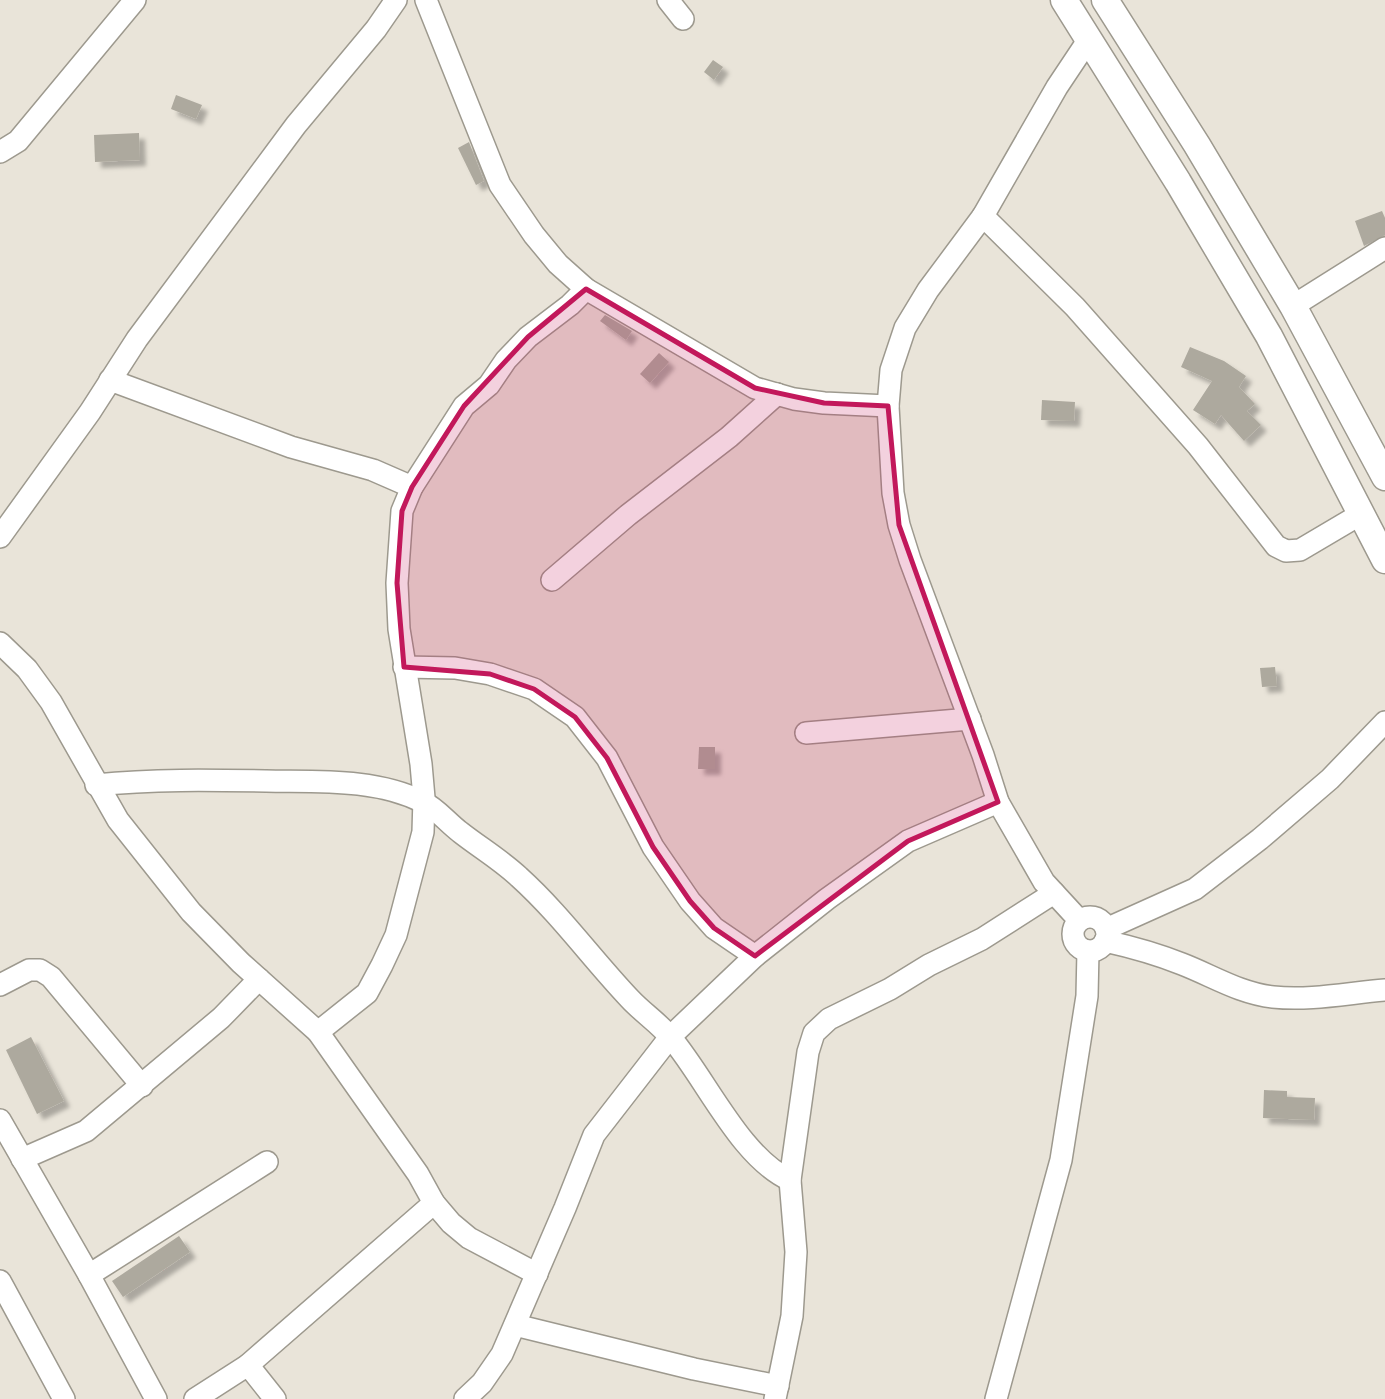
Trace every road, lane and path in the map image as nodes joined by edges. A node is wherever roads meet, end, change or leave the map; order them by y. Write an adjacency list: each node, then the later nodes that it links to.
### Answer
1 (135, 0): 9 (street)
2 (396, 0): 14 (street)
3 (426, 0): 12 (street)
4 (668, 0): 7 (street)
5 (1064, 0): 8 (main road)
6 (1105, 0): 13 (main road)
7 (683, 19)
8 (1089, 39): 10 (street); 19 (main road)
9 (0, 152)
10 (983, 216): 16 (street); 19 (street)
11 (1385, 248): 13 (street)
12 (586, 289): 15 (street); 18 (street)
13 (1293, 306): 17 (main road)
14 (110, 380): 18 (street); 20 (street)
15 (777, 394): 16 (street); 22 (street)
16 (888, 406): 25 (street)
17 (1385, 477)
18 (412, 487): 24 (street)
19 (1361, 514): 21 (main road)
20 (0, 537)
21 (1385, 560)
22 (552, 580)
23 (0, 643): 28 (street)
24 (404, 667): 29 (street); 33 (street)
25 (970, 719): 27 (street); 30 (street)
26 (1385, 722): 32 (street)
27 (806, 733)
28 (96, 785): 29 (street); 34 (street)
29 (424, 802): 37 (street); 38 (street)
30 (998, 802): 31 (street); 33 (street)
31 (1054, 893): 32 (street); 43 (street)
32 (1100, 941): 36 (street); 56 (street)
33 (755, 956): 38 (street)
34 (259, 979): 37 (street); 39 (street)
35 (0, 985): 39 (street)
36 (1385, 990)
37 (318, 1032): 44 (street)
38 (670, 1037): 43 (street); 45 (street)
39 (142, 1086): 41 (street)
40 (0, 1119): 41 (street)
41 (22, 1159): 46 (street)
42 (267, 1162): 46 (street)
43 (790, 1180): 50 (street)
44 (434, 1203): 45 (street); 49 (street)
45 (537, 1274): 48 (street)
46 (89, 1275): 52 (street)
47 (0, 1281): 51 (street)
48 (515, 1325): 50 (street); 55 (street)
49 (248, 1365): 53 (street); 54 (street)
50 (777, 1392)
51 (64, 1399)
52 (156, 1399)
53 (195, 1399)
54 (275, 1399)
55 (465, 1399)
56 (996, 1399)

